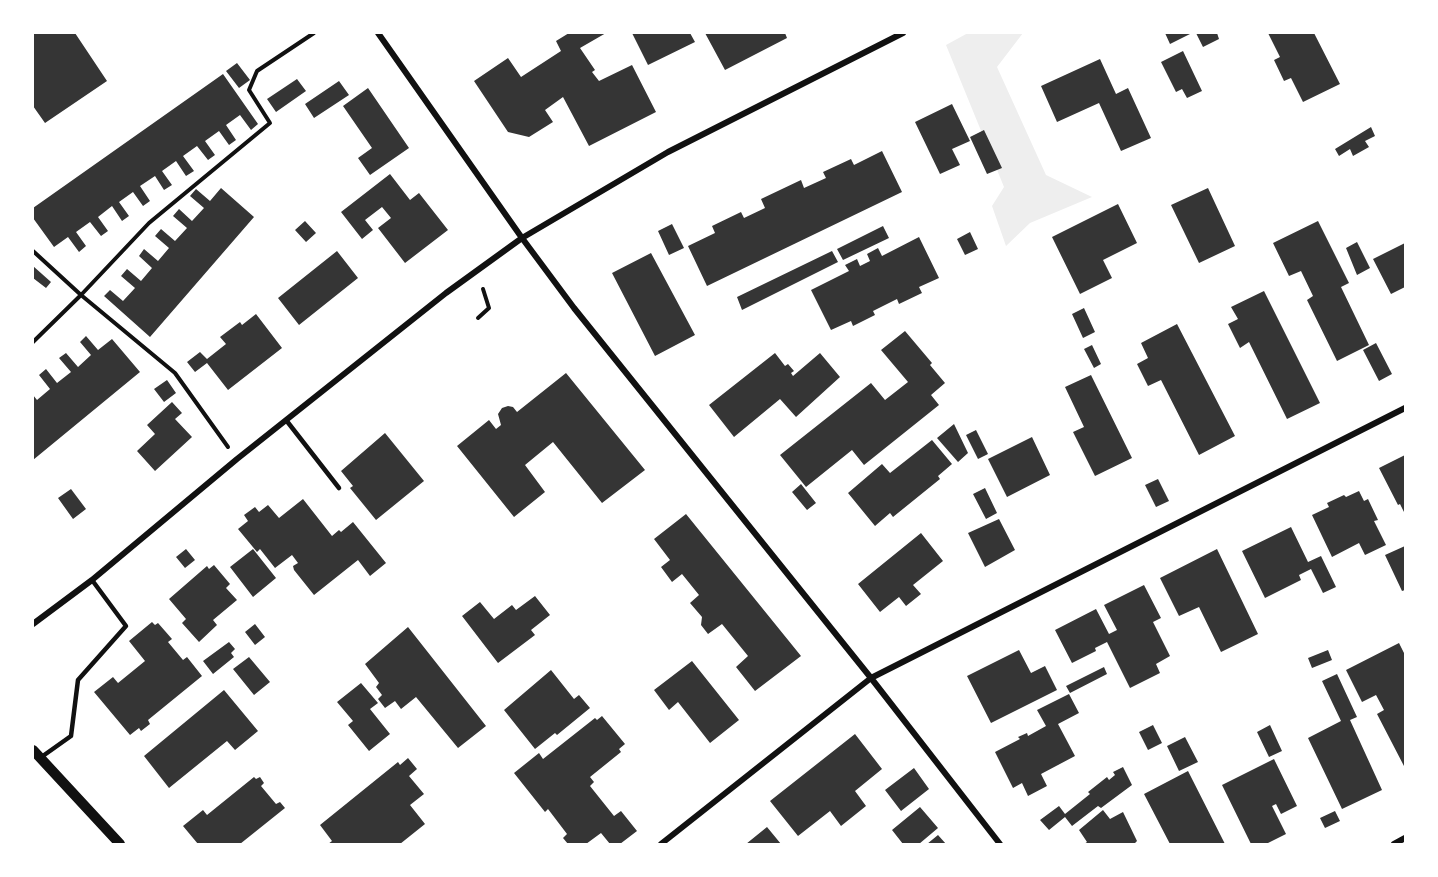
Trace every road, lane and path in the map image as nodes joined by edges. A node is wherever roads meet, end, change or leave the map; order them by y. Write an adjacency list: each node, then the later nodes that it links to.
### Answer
1 (314, 33): 7 (path)
2 (378, 33): 4 (street)
3 (903, 33): 4 (street)
4 (522, 238): 6 (street); 16 (street)
5 (33, 251): 7 (path)
6 (477, 271): 8 (path); 11 (street)
7 (81, 295): 9 (path); 12 (path)
8 (478, 318)
9 (33, 342)
10 (1405, 408): 16 (street)
11 (285, 420): 12 (street); 13 (lane)
12 (237, 459): 14 (street)
13 (339, 488)
14 (92, 580): 15 (street); 17 (lane)
15 (33, 624)
16 (871, 678): 20 (street); 21 (street)
17 (36, 754): 19 (street)
18 (1405, 838): 22 (street)
19 (120, 844)
20 (661, 844)
21 (1000, 844)
22 (1394, 844)

